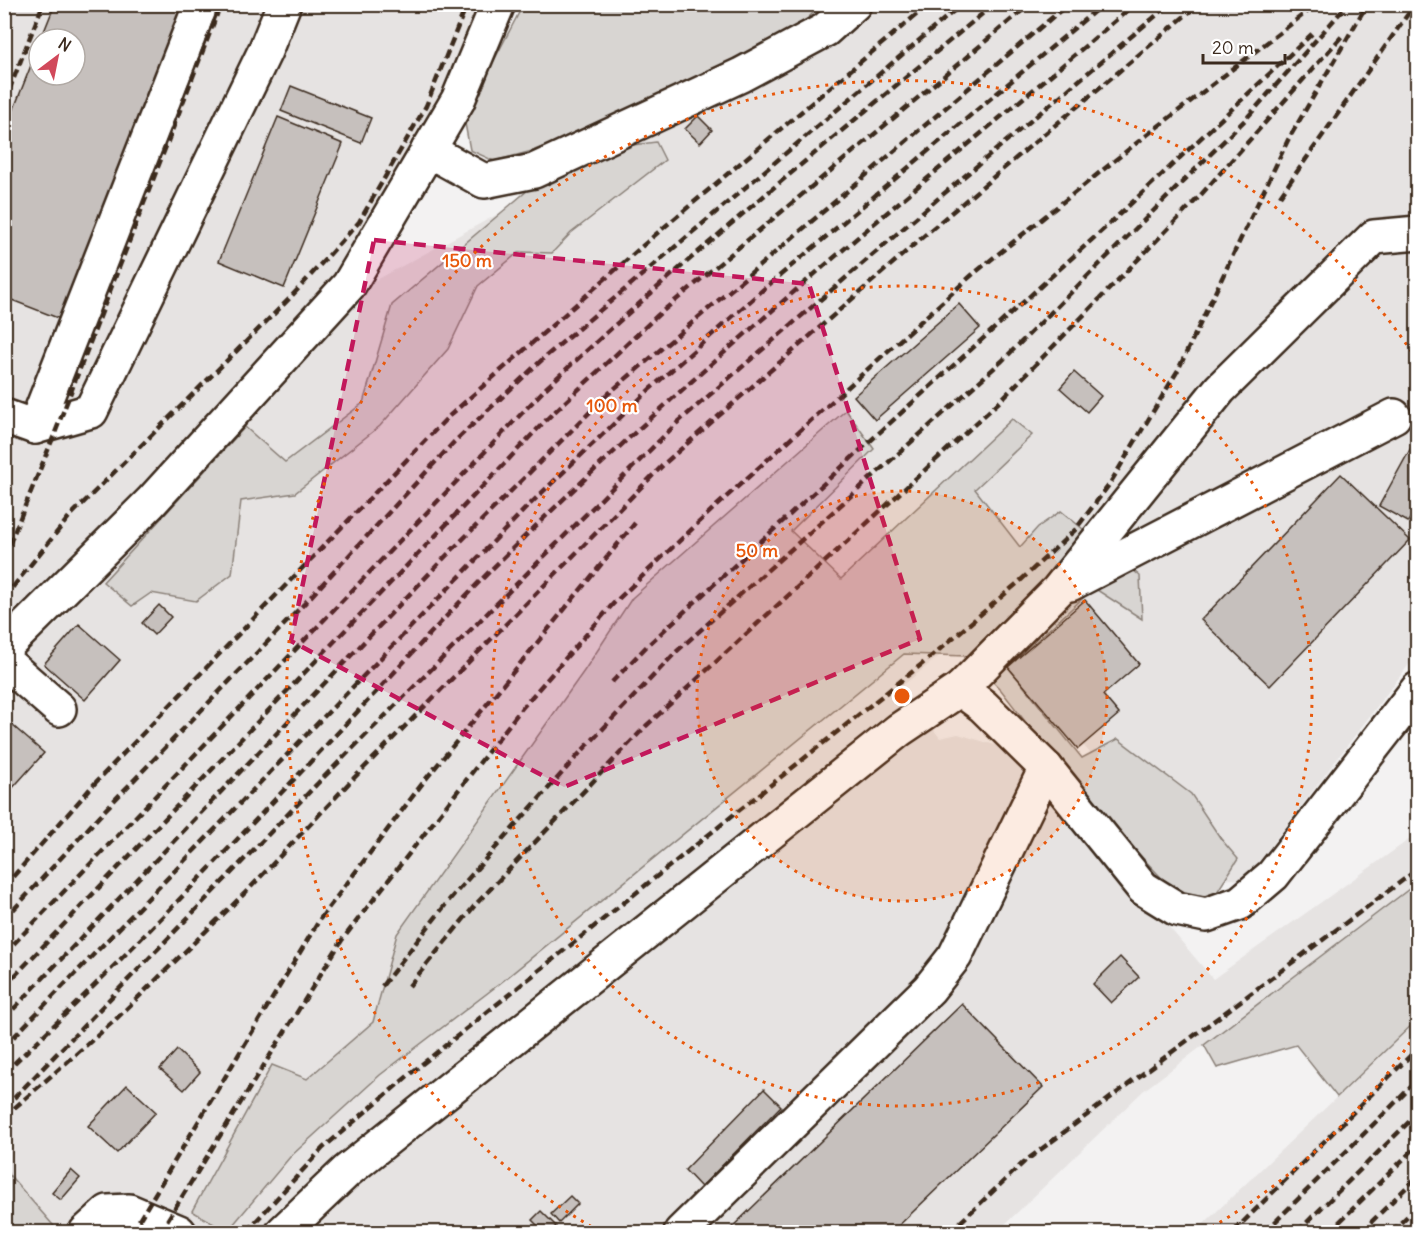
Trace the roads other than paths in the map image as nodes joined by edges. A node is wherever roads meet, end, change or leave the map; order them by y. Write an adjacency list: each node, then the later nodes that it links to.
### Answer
1 (201, 4): 9 (street)
2 (284, 4): 9 (street)
3 (498, 4): 5 (street)
4 (855, 4): 5 (street)
5 (428, 150): 11 (street)
6 (1418, 233): 10 (street)
7 (4, 416): 9 (street)
8 (1394, 416): 10 (street)
9 (35, 427)
10 (1058, 590): 14 (street)
11 (4, 648)
12 (4, 661): 15 (street)
13 (1418, 688): 16 (street)
14 (960, 689): 16 (street); 19 (street)
15 (59, 709)
16 (1046, 768): 20 (street)
17 (86, 1233): 18 (street)
18 (179, 1233)
19 (284, 1233)
20 (681, 1233)

